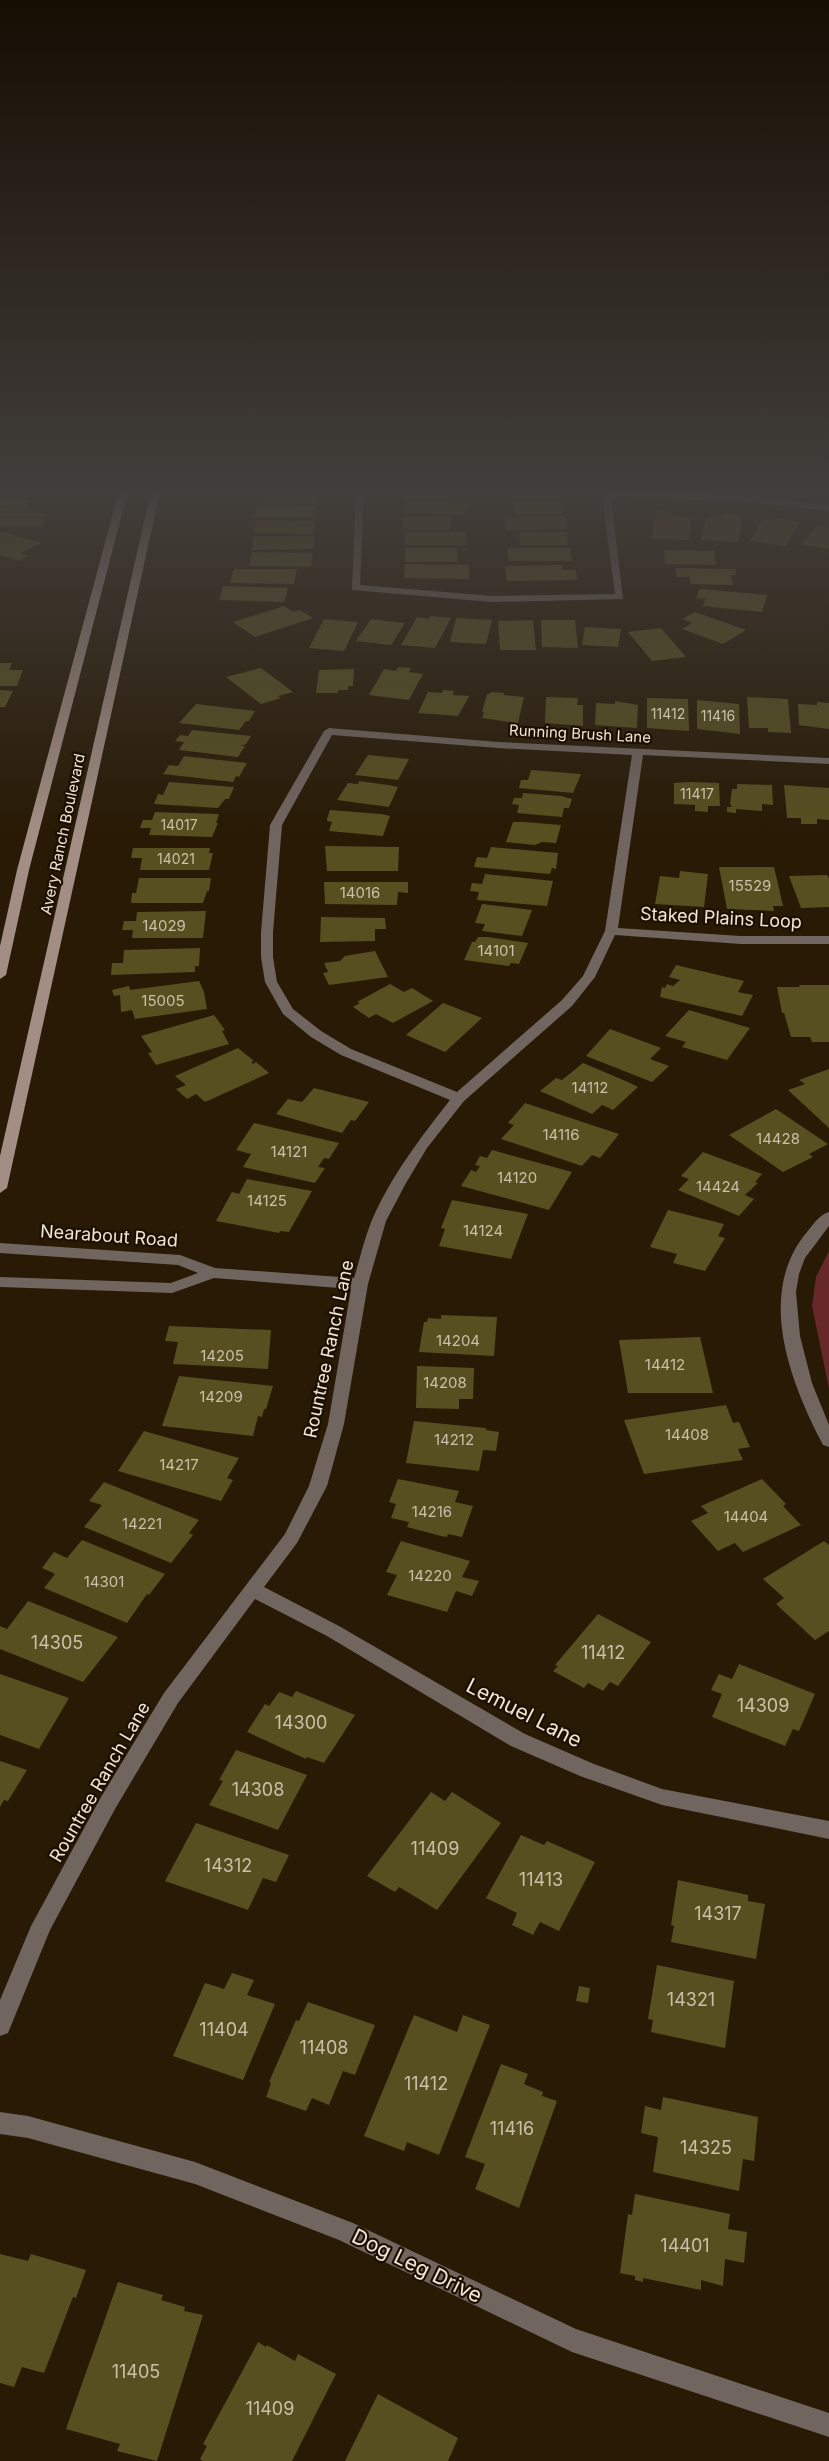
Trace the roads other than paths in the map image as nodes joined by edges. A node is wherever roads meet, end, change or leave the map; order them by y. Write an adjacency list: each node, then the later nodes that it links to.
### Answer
1 (94, 602): 7 (main road, Avery Ranch Boulevard)
2 (131, 602): 9 (main road, Avery Ranch Boulevard)
3 (638, 752): 4 (street, Running Brush Lane); 5 (street, Rountree Ranch Lane); 8 (street, Running Brush Lane)
4 (829, 761)
5 (611, 931): 6 (street, Staked Plains Loop); 8 (street, Rountree Ranch Lane)
6 (829, 940)
7 (0, 975)
8 (459, 1098): 14 (street, Rountree Ranch Lane)
9 (0, 1188)
10 (829, 1217): 15 (street)
11 (0, 1248): 12 (street, Nearabout Road)
12 (213, 1273): 13 (street, Nearabout Road); 14 (street, Nearabout Road)
13 (0, 1282)
14 (360, 1284): 16 (street, Rountree Ranch Lane)
15 (829, 1441)
16 (254, 1590): 17 (street, Lemuel Lane); 18 (street, Rountree Ranch Lane)
17 (829, 1830)
18 (0, 2026)
19 (0, 2123): 20 (street, Dog Leg Drive)
20 (829, 2425)

